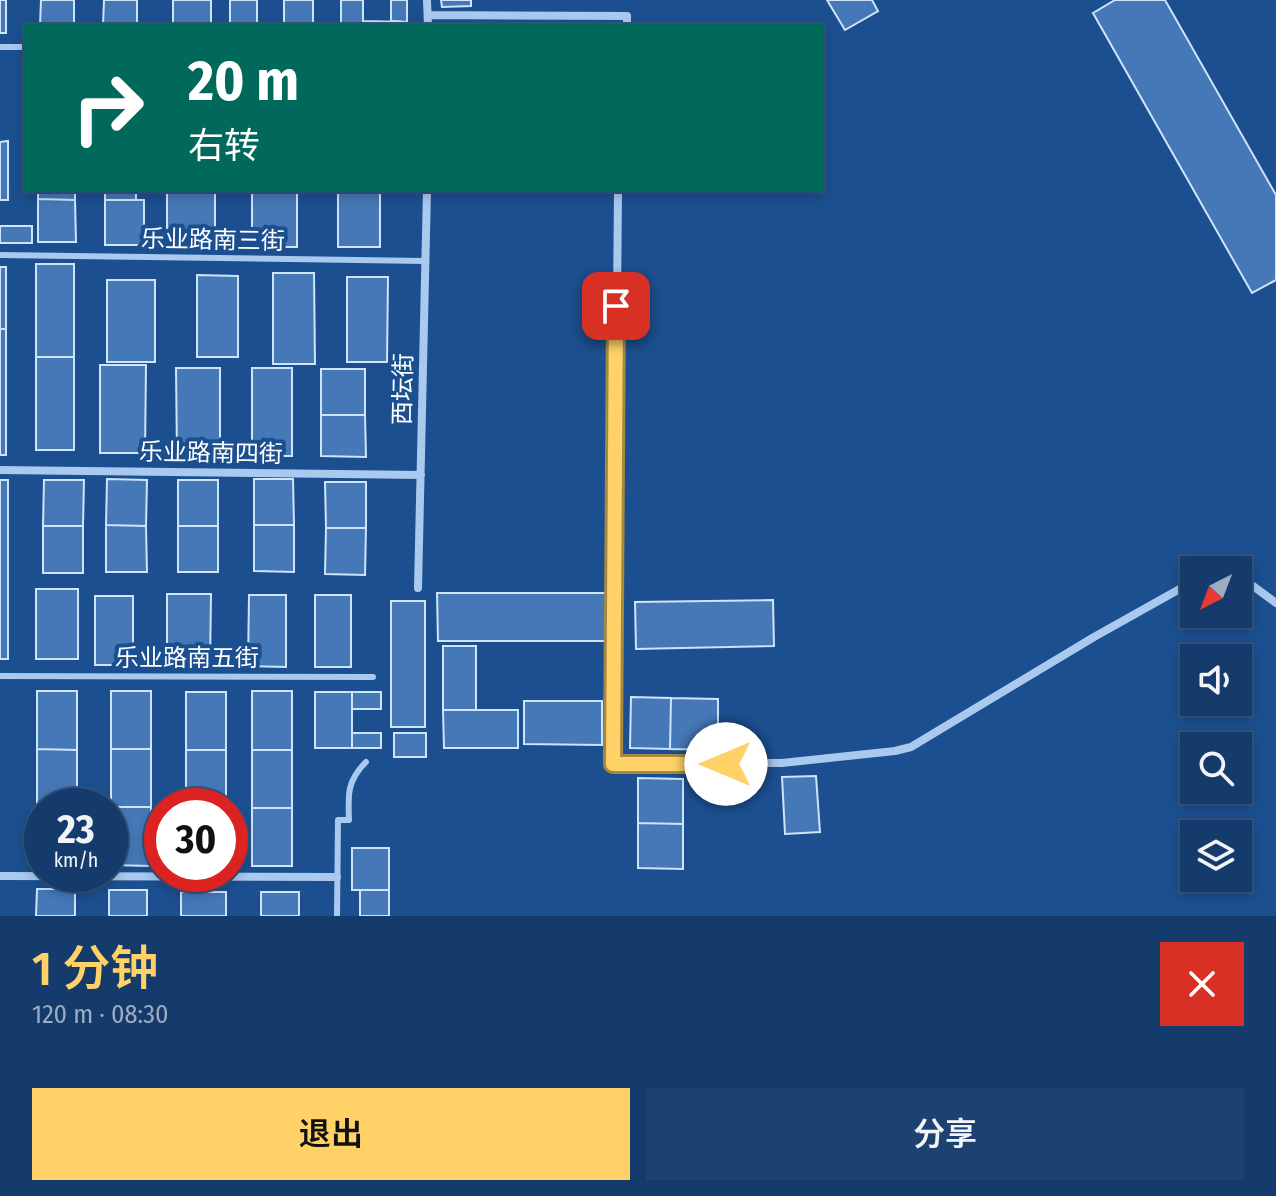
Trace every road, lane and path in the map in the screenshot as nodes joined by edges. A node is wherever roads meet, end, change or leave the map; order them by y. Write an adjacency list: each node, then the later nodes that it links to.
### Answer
1 (427, 0): 2 (street)
2 (428, 15): 3 (street); 4 (street)
3 (428, 24)
4 (627, 24)
5 (0, 47): 6 (lane)
6 (24, 47)
7 (427, 192): 10 (street, 西坛街)
8 (618, 192): 15 (street)
9 (0, 255): 10 (lane, 乐业路南三街)
10 (425, 261): 12 (street, 西坛街)
11 (0, 470): 12 (street, 乐业路南四街)
12 (421, 475): 14 (street, 西坛街)
13 (1252, 587): 16 (street)
14 (418, 588)
15 (1180, 589)
16 (1276, 603)
17 (0, 676): 18 (lane, 乐业路南五街)
18 (373, 677)
19 (366, 762): 21 (lane)
20 (0, 876): 21 (street)
21 (337, 877): 22 (lane)
22 (337, 916)

